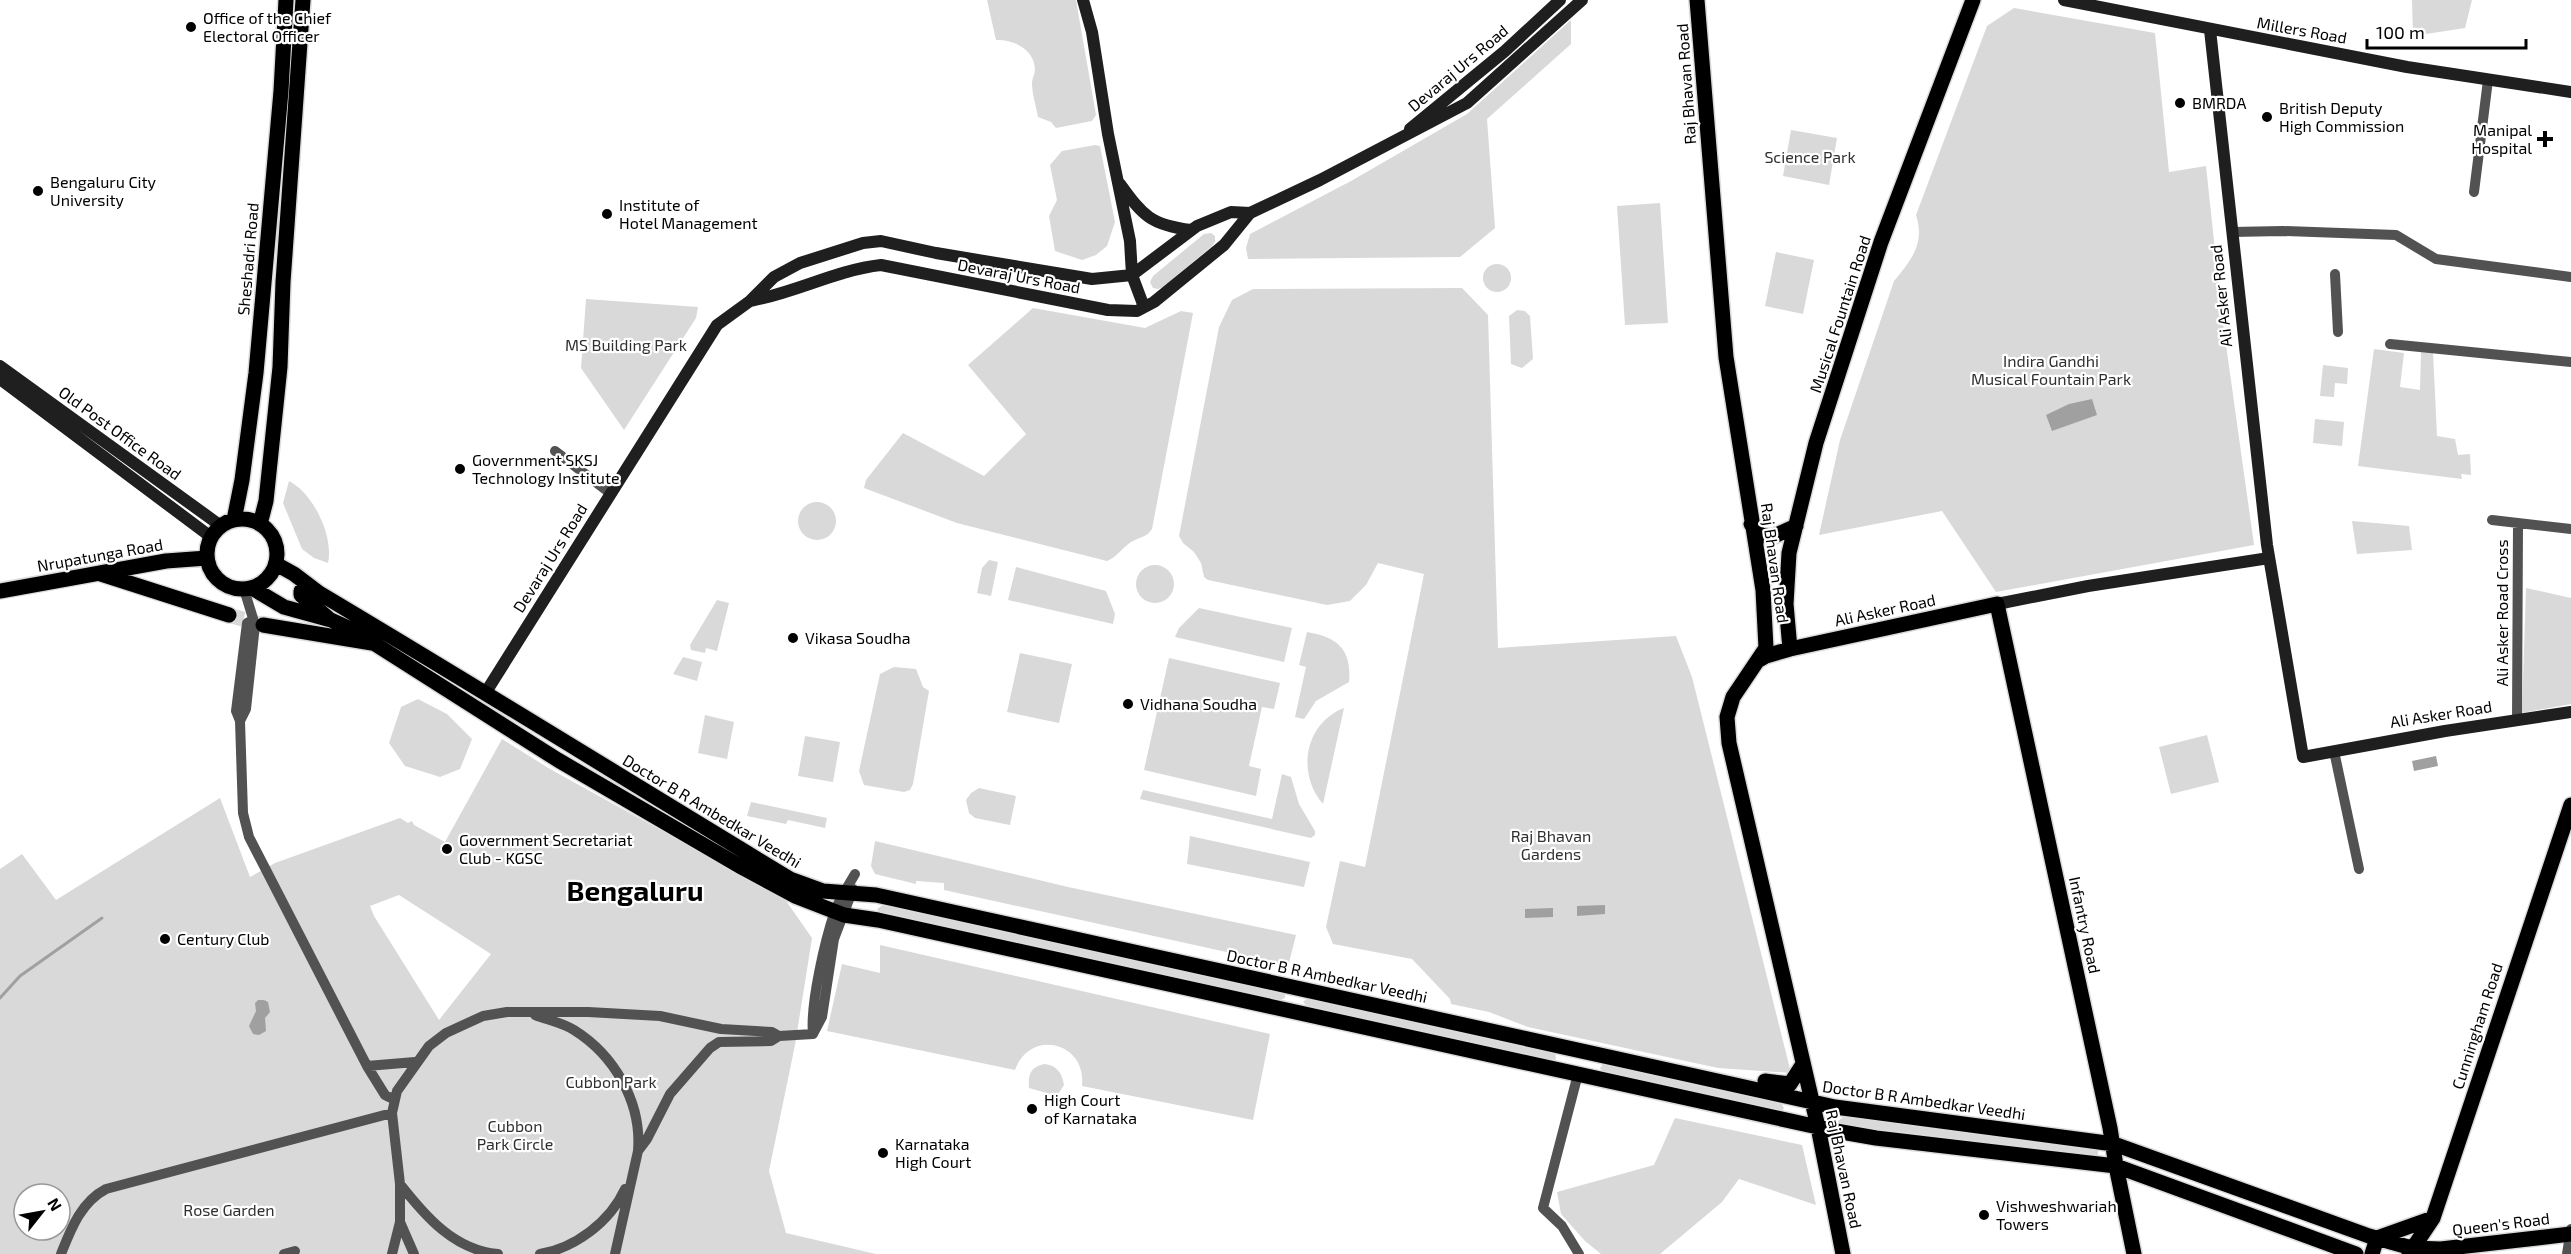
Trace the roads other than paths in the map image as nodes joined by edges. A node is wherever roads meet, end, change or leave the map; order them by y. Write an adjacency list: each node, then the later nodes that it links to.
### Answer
1 (286, 0): 37 (main road, Sheshadri Road)
2 (303, 0): 34 (main road)
3 (1083, 0): 13 (street)
4 (1560, 0): 12 (street, Devaraj Urs Road)
5 (1582, 0): 12 (street, Devaraj Urs Road)
6 (1697, 0): 35 (main road, Raj Bhavan Road)
7 (1973, 0): 36 (main road, Musical Fountain Road)
8 (2064, 0): 9 (street, Millers Road)
9 (2210, 30): 10 (street, Millers Road); 18 (street, Ali Asker Road)
10 (2488, 80): 11 (street, Millers Road); 14 (street)
11 (2571, 92)
12 (1402, 135): 15 (street, Devaraj Urs Road)
13 (1118, 181): 17 (street); 21 (street)
14 (2474, 192)
15 (1250, 213): 16 (street, Devaraj Urs Road); 19 (street, Devaraj Urs Road)
16 (1208, 221): 17 (street, Devaraj Urs Road); 19 (street)
17 (1191, 230): 21 (street, Devaraj Urs Road)
18 (2232, 232): 22 (street); 40 (street, Ali Asker Road)
19 (1224, 245): 24 (street, Devaraj Urs Road)
20 (2335, 274): 25 (street)
21 (1132, 275): 23 (street, Devaraj Urs Road); 24 (street)
22 (2571, 276)
23 (750, 301): 24 (street, Devaraj Urs Road); 31 (street, Devaraj Urs Road)
24 (1144, 308)
25 (2338, 332)
26 (2390, 344): 27 (street)
27 (2571, 362)
28 (0, 366): 37 (street, Old Post Office Road)
29 (0, 380): 37 (street, Old Post Office Road)
30 (555, 451): 31 (street)
31 (610, 493): 53 (street, Devaraj Urs Road)
32 (2492, 520): 33 (street)
33 (2518, 523): 38 (street, Ali Asker Road Cross); 55 (street, Ali Asker Road Cross)
34 (260, 524): 37 (main road); 41 (main road)
35 (1751, 524): 36 (main road); 52 (main road, Raj Bhavan Road)
36 (1796, 526): 51 (main road, Musical Fountain Road)
37 (222, 528): 39 (main road)
38 (2571, 530)
39 (207, 558): 42 (main road, Nrupatunga Road); 43 (main road)
40 (2269, 558): 46 (street, Ali Asker Road); 56 (street, Ali Asker Road)
41 (276, 564): 43 (main road); 45 (main road, Doctor B R Ambedkar Veedhi)
42 (98, 573): 44 (main road, Nrupatunga Road); 47 (main road)
43 (248, 589): 48 (main road, Doctor B R Ambedkar Veedhi); 49 (street)
44 (0, 591)
45 (319, 592): 48 (main road); 53 (main road, Doctor B R Ambedkar Veedhi)
46 (1997, 604): 51 (main road, Ali Asker Road); 74 (main road, Infantry Road)
47 (229, 615)
48 (330, 620): 50 (main road, Doctor B R Ambedkar Veedhi)
49 (258, 622): 50 (main road); 67 (street)
50 (378, 644): 60 (main road, Doctor B R Ambedkar Veedhi)
51 (1790, 649): 52 (main road, Ali Asker Road)
52 (1759, 660): 66 (main road, Raj Bhavan Road)
53 (486, 692): 59 (main road, Doctor B R Ambedkar Veedhi)
54 (2571, 712): 55 (street, Ali Asker Road)
55 (2517, 720): 56 (street, Ali Asker Road)
56 (2334, 751): 58 (street)
57 (2571, 805): 79 (main road, Cunningham Road)
58 (2359, 869)
59 (848, 892): 60 (street); 63 (main road, Doctor B R Ambedkar Veedhi)
60 (839, 914): 62 (street); 68 (main road, Doctor B R Ambedkar Veedhi)
61 (530, 1014): 62 (street); 65 (street); 75 (street)
62 (779, 1036): 75 (street)
63 (1570, 1047): 64 (main road, Doctor B R Ambedkar Veedhi); 68 (main road)
64 (1597, 1053): 68 (main road); 69 (main road, Doctor B R Ambedkar Veedhi)
65 (415, 1062): 67 (street); 70 (street)
66 (1803, 1064): 69 (main road); 71 (main road, Raj Bhavan Road)
67 (367, 1066): 70 (street)
68 (1579, 1074): 73 (main road, Doctor B R Ambedkar Veedhi); 91 (street)
69 (1748, 1086): 71 (main road, Doctor B R Ambedkar Veedhi)
70 (395, 1100): 72 (street)
71 (1812, 1102): 73 (main road, Raj Bhavan Road); 74 (main road, Doctor B R Ambedkar Veedhi)
72 (392, 1113): 78 (street); 85 (street)
73 (1818, 1127): 76 (main road, Doctor B R Ambedkar Veedhi); 92 (main road, Raj Bhavan Road)
74 (2114, 1144): 76 (main road, Infantry Road); 82 (main road, Doctor B R Ambedkar Veedhi)
75 (638, 1150): 77 (street)
76 (2115, 1166): 93 (main road, Infantry Road); 94 (main road, Doctor B R Ambedkar Veedhi)
77 (634, 1170): 89 (street); 90 (street)
78 (400, 1184): 80 (street); 88 (street)
79 (2433, 1218): 82 (main road); 83 (main road, Cunningham Road); 84 (main road)
80 (399, 1222): 86 (street); 87 (street)
81 (2570, 1232): 84 (main road, Queen's Road); 96 (street)
82 (2377, 1239): 83 (main road, Doctor B R Ambedkar Veedhi); 95 (main road)
83 (2411, 1251): 84 (main road, Doctor B R Ambedkar Veedhi)
84 (2436, 1251)
85 (61, 1254)
86 (392, 1254)
87 (414, 1254)
88 (498, 1254)
89 (540, 1254)
90 (615, 1254)
91 (1579, 1254)
92 (1843, 1254)
93 (2134, 1254)
94 (2356, 1254)
95 (2372, 1254)
96 (2567, 1254)

